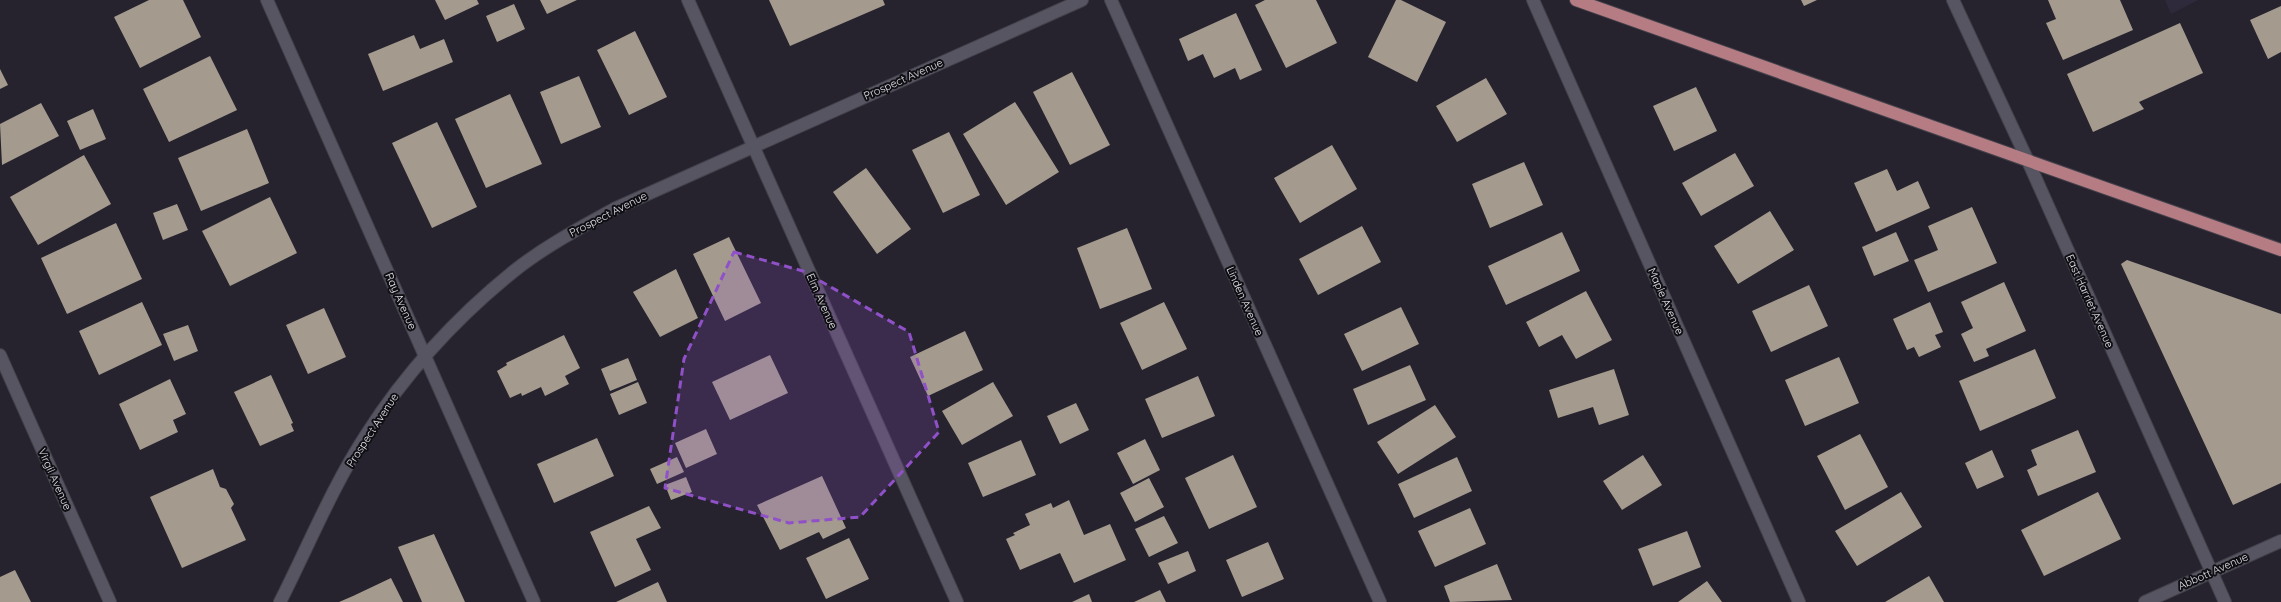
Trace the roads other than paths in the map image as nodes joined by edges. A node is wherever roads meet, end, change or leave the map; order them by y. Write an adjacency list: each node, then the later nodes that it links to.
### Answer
1 (267, 0): 12 (street, Ray Avenue)
2 (688, 0): 8 (street, Elm Avenue)
3 (1082, 0): 8 (street, Prospect Avenue)
4 (1111, 0): 19 (street, Linden Avenue)
5 (1533, 0): 20 (street, Maple Avenue)
6 (1576, 0): 9 (main road)
7 (1953, 0): 9 (street, East Harriet Avenue)
8 (753, 146): 12 (street, Prospect Avenue); 18 (street, Elm Avenue)
9 (2027, 159): 10 (main road); 14 (street, East Harriet Avenue)
10 (2281, 250)
11 (0, 355): 15 (street, Virgil Avenue)
12 (426, 357): 16 (street, Prospect Avenue); 17 (street, Ray Avenue)
13 (2281, 541): 14 (street, Abbott Avenue)
14 (2212, 571): 21 (street, Abbott Avenue); 22 (street, East Harriet Avenue)
15 (110, 602)
16 (280, 602)
17 (534, 602)
18 (957, 602)
19 (1380, 602)
20 (1799, 602)
21 (2145, 602)
22 (2225, 602)

